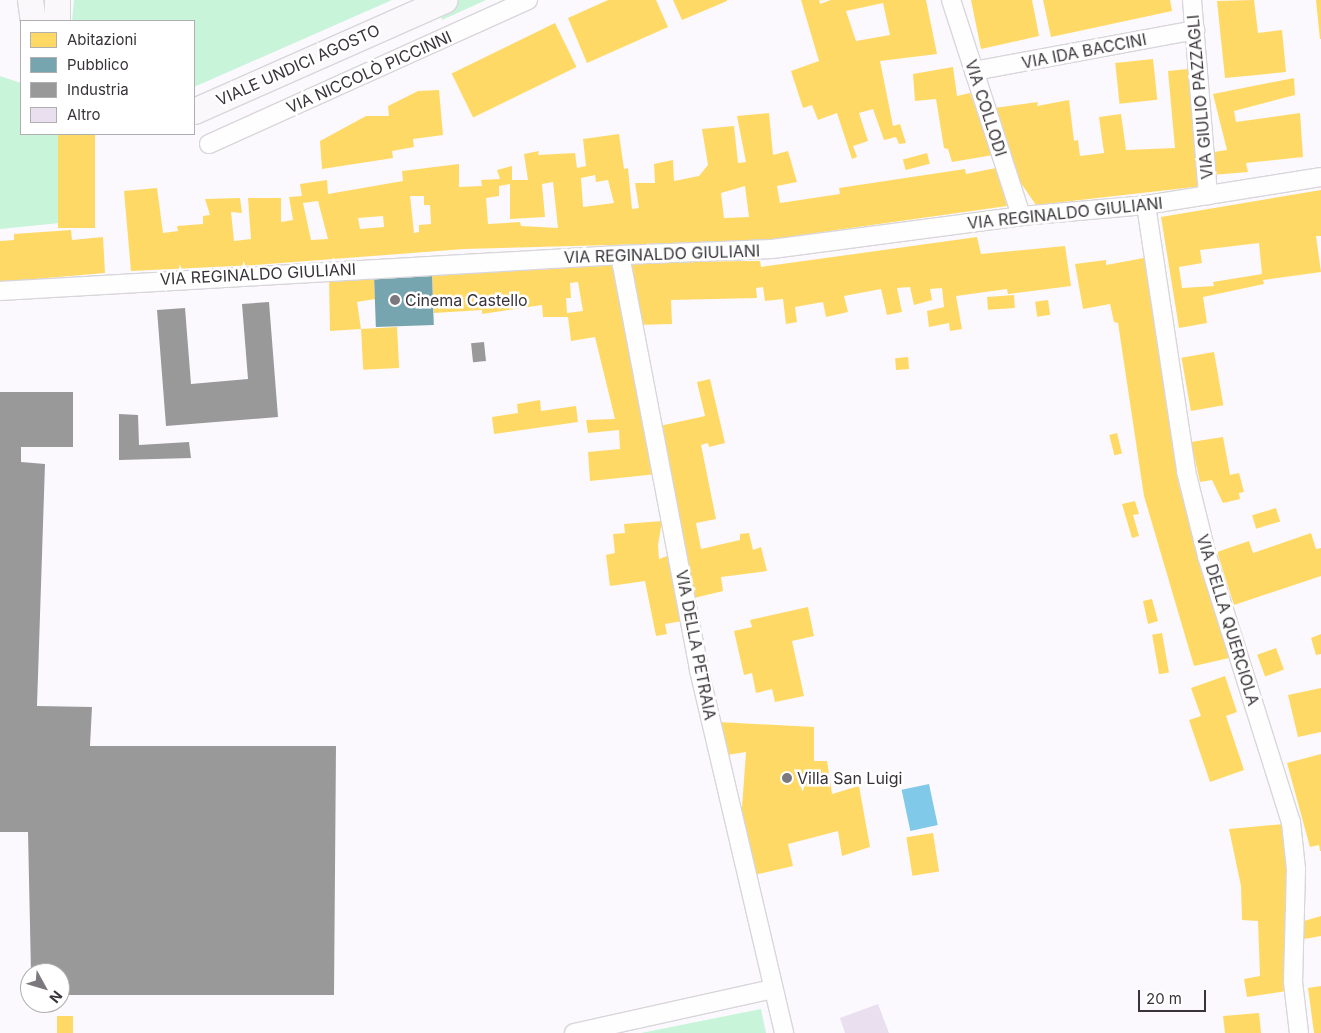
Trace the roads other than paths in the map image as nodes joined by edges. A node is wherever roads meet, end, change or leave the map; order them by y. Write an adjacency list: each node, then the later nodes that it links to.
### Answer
1 (30, 0): 9 (main road)
2 (57, 0): 10 (main road)
3 (429, 0): 8 (main road, VIALE UNDICI AGOSTO)
4 (445, 0): 8 (main road, VIALE UNDICI AGOSTO)
5 (528, 0): 14 (street, VIA NICCOLÒ PICCINNI)
6 (950, 0): 12 (street, VIA COLLODI)
7 (1192, 0): 11 (street, VIA GIULIO PAZZAGLI)
8 (403, 19): 13 (main road, VIALE UNDICI AGOSTO)
9 (33, 20)
10 (57, 20)
11 (1195, 30): 12 (street, VIA IDA BACCINI); 16 (street, VIA GIULIO PAZZAGLI)
12 (974, 72): 18 (street, VIA COLLODI)
13 (195, 111)
14 (209, 144)
15 (1321, 177): 16 (street, VIA REGINALDO GIULIANI)
16 (1208, 195): 17 (street, VIA REGINALDO GIULIANI)
17 (1146, 205): 18 (street, VIA REGINALDO GIULIANI); 24 (street, VIA DELLA QUERCIOLA)
18 (1021, 216): 19 (street, VIA REGINALDO GIULIANI)
19 (620, 254): 20 (street, VIA REGINALDO GIULIANI); 21 (street, VIA DELLA PETRAIA)
20 (0, 291)
21 (772, 989): 22 (street); 23 (street, VIA DELLA PETRAIA)
22 (574, 1033)
23 (784, 1033)
24 (1299, 1033)

